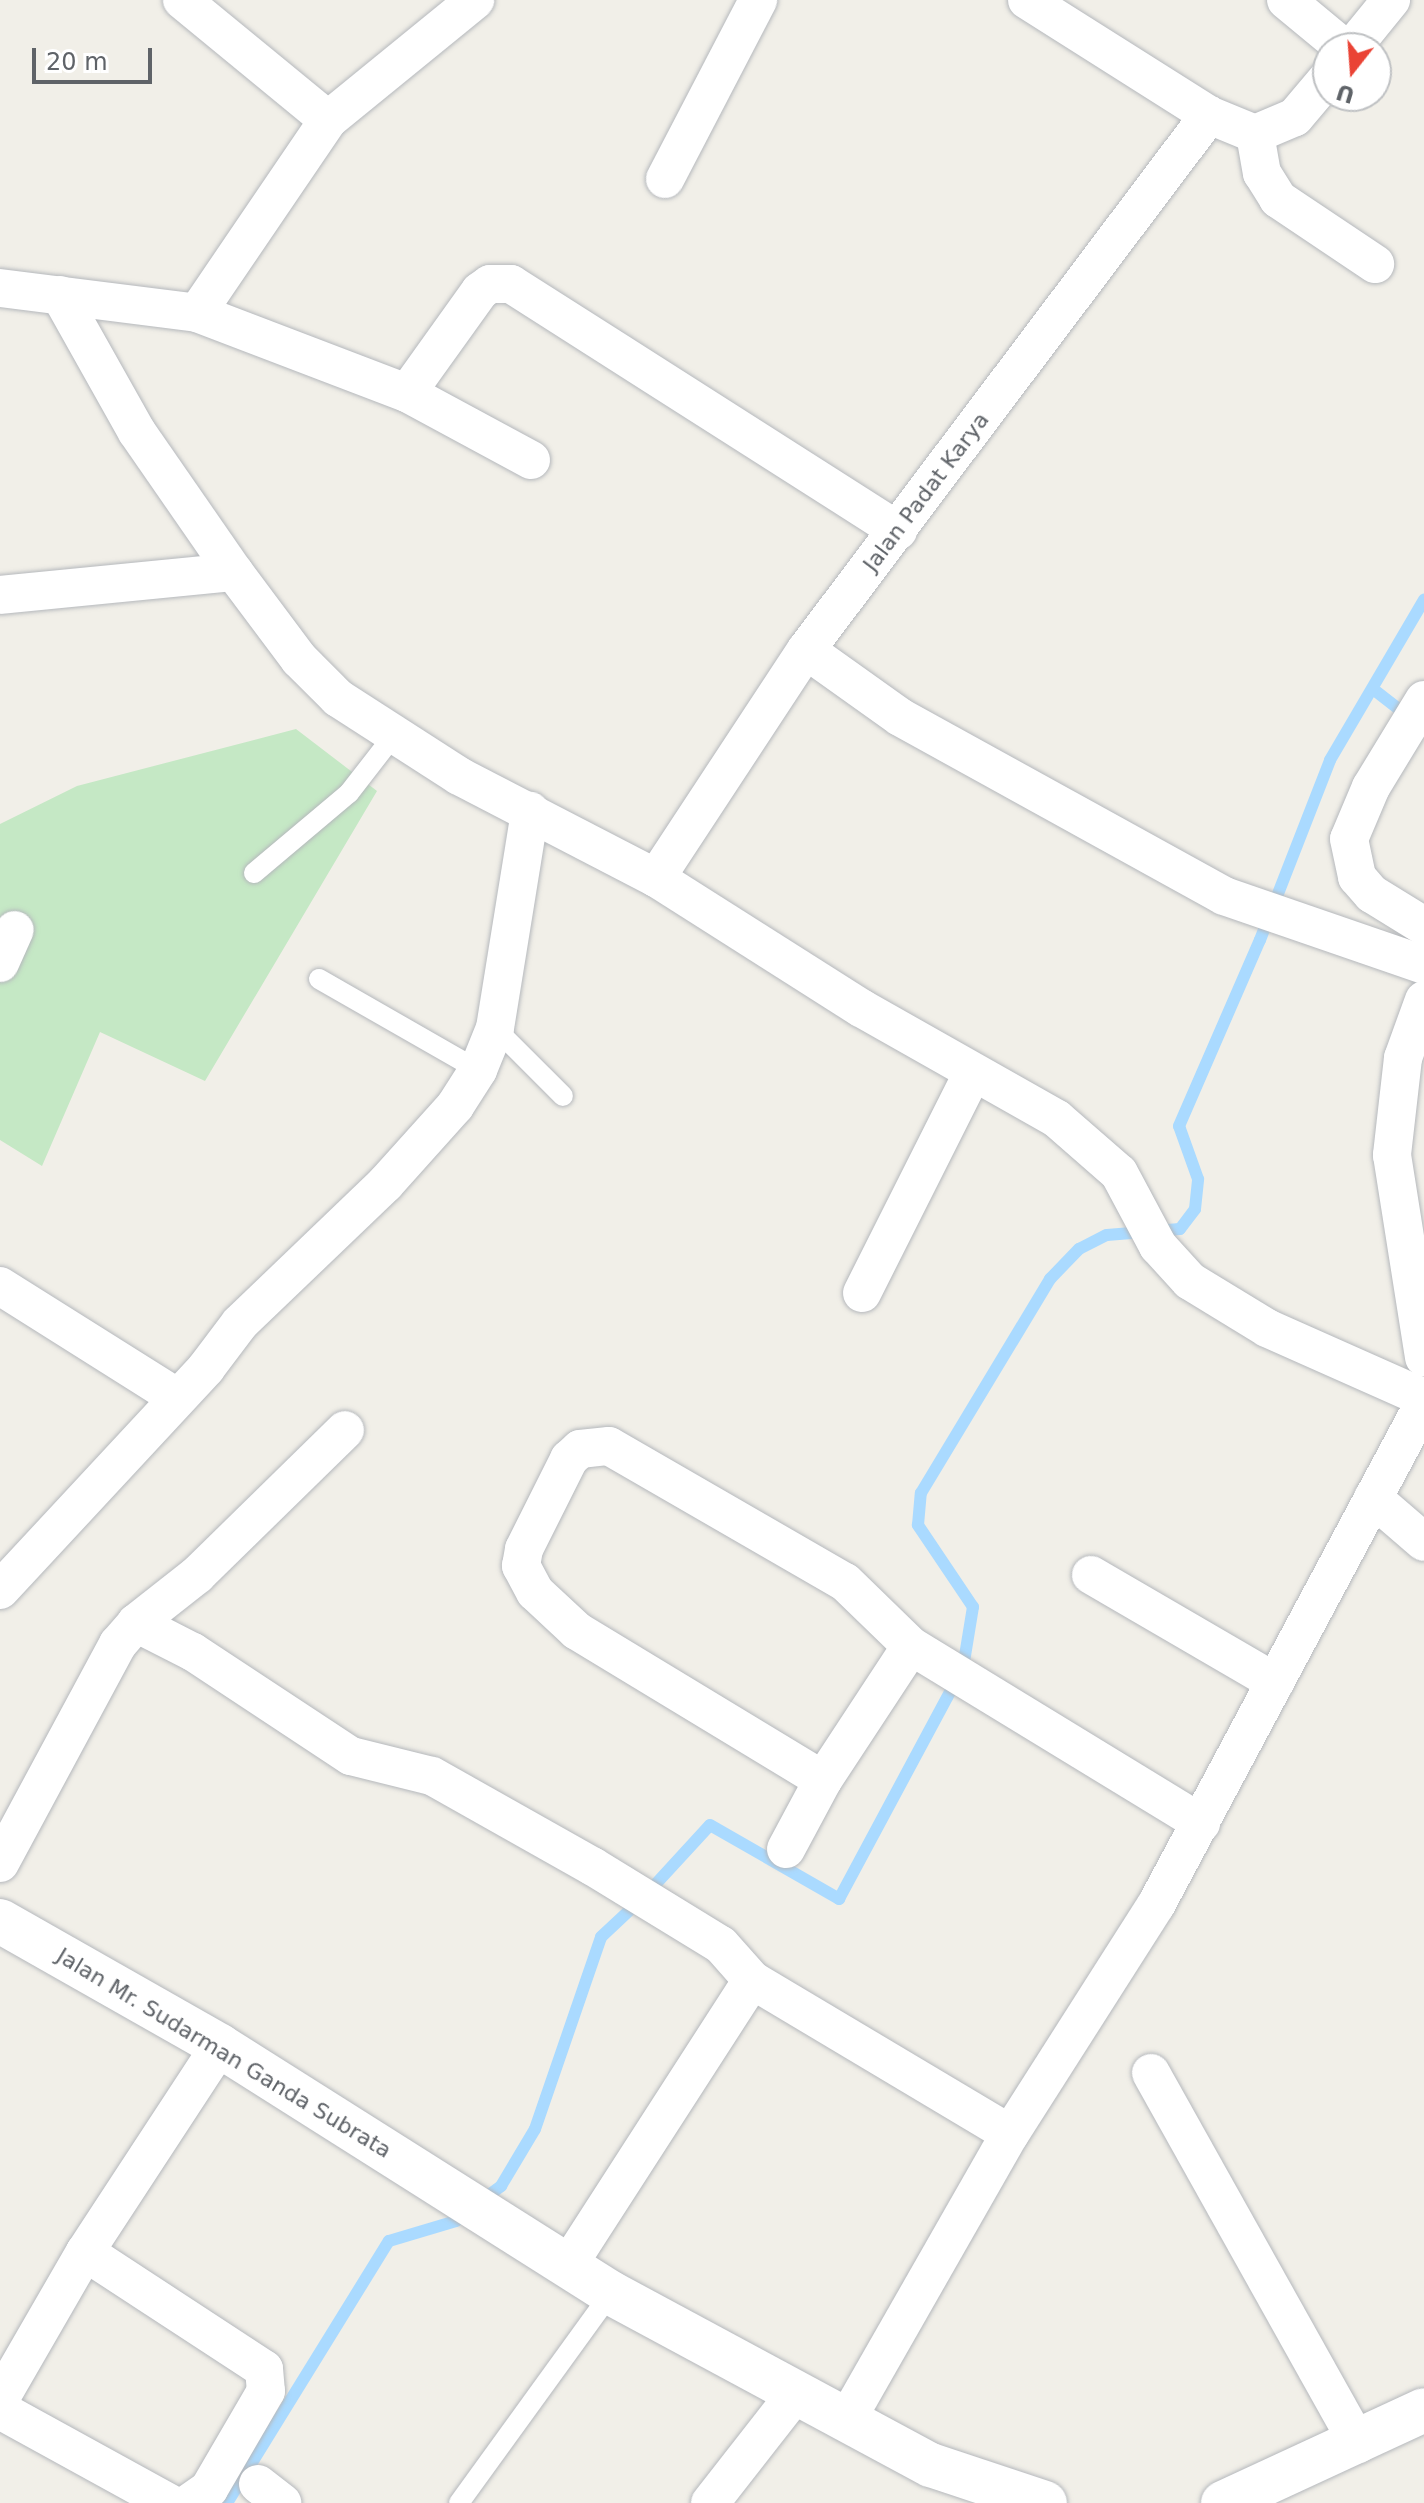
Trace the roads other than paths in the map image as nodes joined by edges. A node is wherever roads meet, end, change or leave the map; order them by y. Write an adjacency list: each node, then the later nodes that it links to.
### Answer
1 (182, 0): 11 (street)
2 (475, 0): 11 (street)
3 (758, 0): 13 (street)
4 (1027, 0): 10 (street)
5 (1286, 0): 7 (street)
6 (1391, 0): 8 (street)
7 (1325, 32)
8 (1365, 32)
9 (1312, 97): 12 (street)
10 (1209, 115): 12 (street); 20 (street, Jalan Padat Karya)
11 (328, 120): 17 (street)
12 (1255, 134): 14 (street)
13 (665, 179)
14 (1375, 264)
15 (0, 288): 16 (street)
16 (60, 295): 17 (street); 21 (street)
17 (197, 313): 18 (street)
18 (407, 393): 19 (street); 20 (street)
19 (531, 460)
20 (898, 531): 23 (street, Jalan Padat Karya)
21 (234, 572): 22 (street); 25 (street)
22 (0, 595)
23 (806, 650): 28 (street, Jalan Padat Karya); 30 (street)
24 (1423, 702): 29 (street)
25 (394, 735): 26 (street); 27 (lane)
26 (530, 811): 28 (street); 33 (street)
27 (254, 873)
28 (656, 878): 35 (street)
29 (1424, 926)
30 (1424, 965)
31 (319, 979): 34 (lane)
32 (1424, 1000): 37 (street)
33 (495, 1028): 34 (street); 36 (lane)
34 (478, 1070): 41 (street)
35 (973, 1072): 39 (street); 42 (street)
36 (563, 1096)
37 (1412, 1200): 40 (street)
38 (0, 1286): 41 (street)
39 (862, 1293)
40 (1424, 1357)
41 (178, 1398): 47 (street)
42 (1424, 1401): 44 (street)
43 (345, 1430): 48 (street)
44 (1373, 1498): 45 (street); 50 (street)
45 (1424, 1542)
46 (1091, 1575): 50 (street)
47 (0, 1590)
48 (136, 1623): 54 (street); 56 (street)
49 (923, 1654): 51 (street); 51 (street); 52 (street)
50 (1275, 1682): 52 (street)
51 (823, 1780): 53 (street)
52 (1201, 1823): 59 (street)
53 (786, 1849)
54 (0, 1863)
55 (0, 1921): 57 (street, Jalan Mr. Sudarman Ganda Subrata)
56 (752, 1980): 59 (street); 61 (street)
57 (220, 2046): 60 (street); 61 (street, Jalan Mr. Sudarman Ganda Subrata)
58 (1151, 2073): 68 (street)
59 (1010, 2134): 67 (street)
60 (85, 2252): 64 (street); 70 (street)
61 (567, 2267): 62 (street, Jalan Mr. Sudarman Ganda Subrata)
62 (611, 2293): 63 (street, Jalan Mr. Sudarman Ganda Subrata); 71 (lane)
63 (796, 2393): 67 (street, Jalan Mr. Sudarman Ganda Subrata); 72 (street)
64 (0, 2399)
65 (0, 2410): 69 (street)
66 (1424, 2410): 68 (street)
67 (846, 2421): 73 (street, Jalan Mr. Sudarman Ganda Subrata)
68 (1358, 2444): 74 (street)
69 (169, 2503)
70 (189, 2503)
71 (459, 2503)
72 (710, 2503)
73 (1045, 2503)
74 (1223, 2503)

